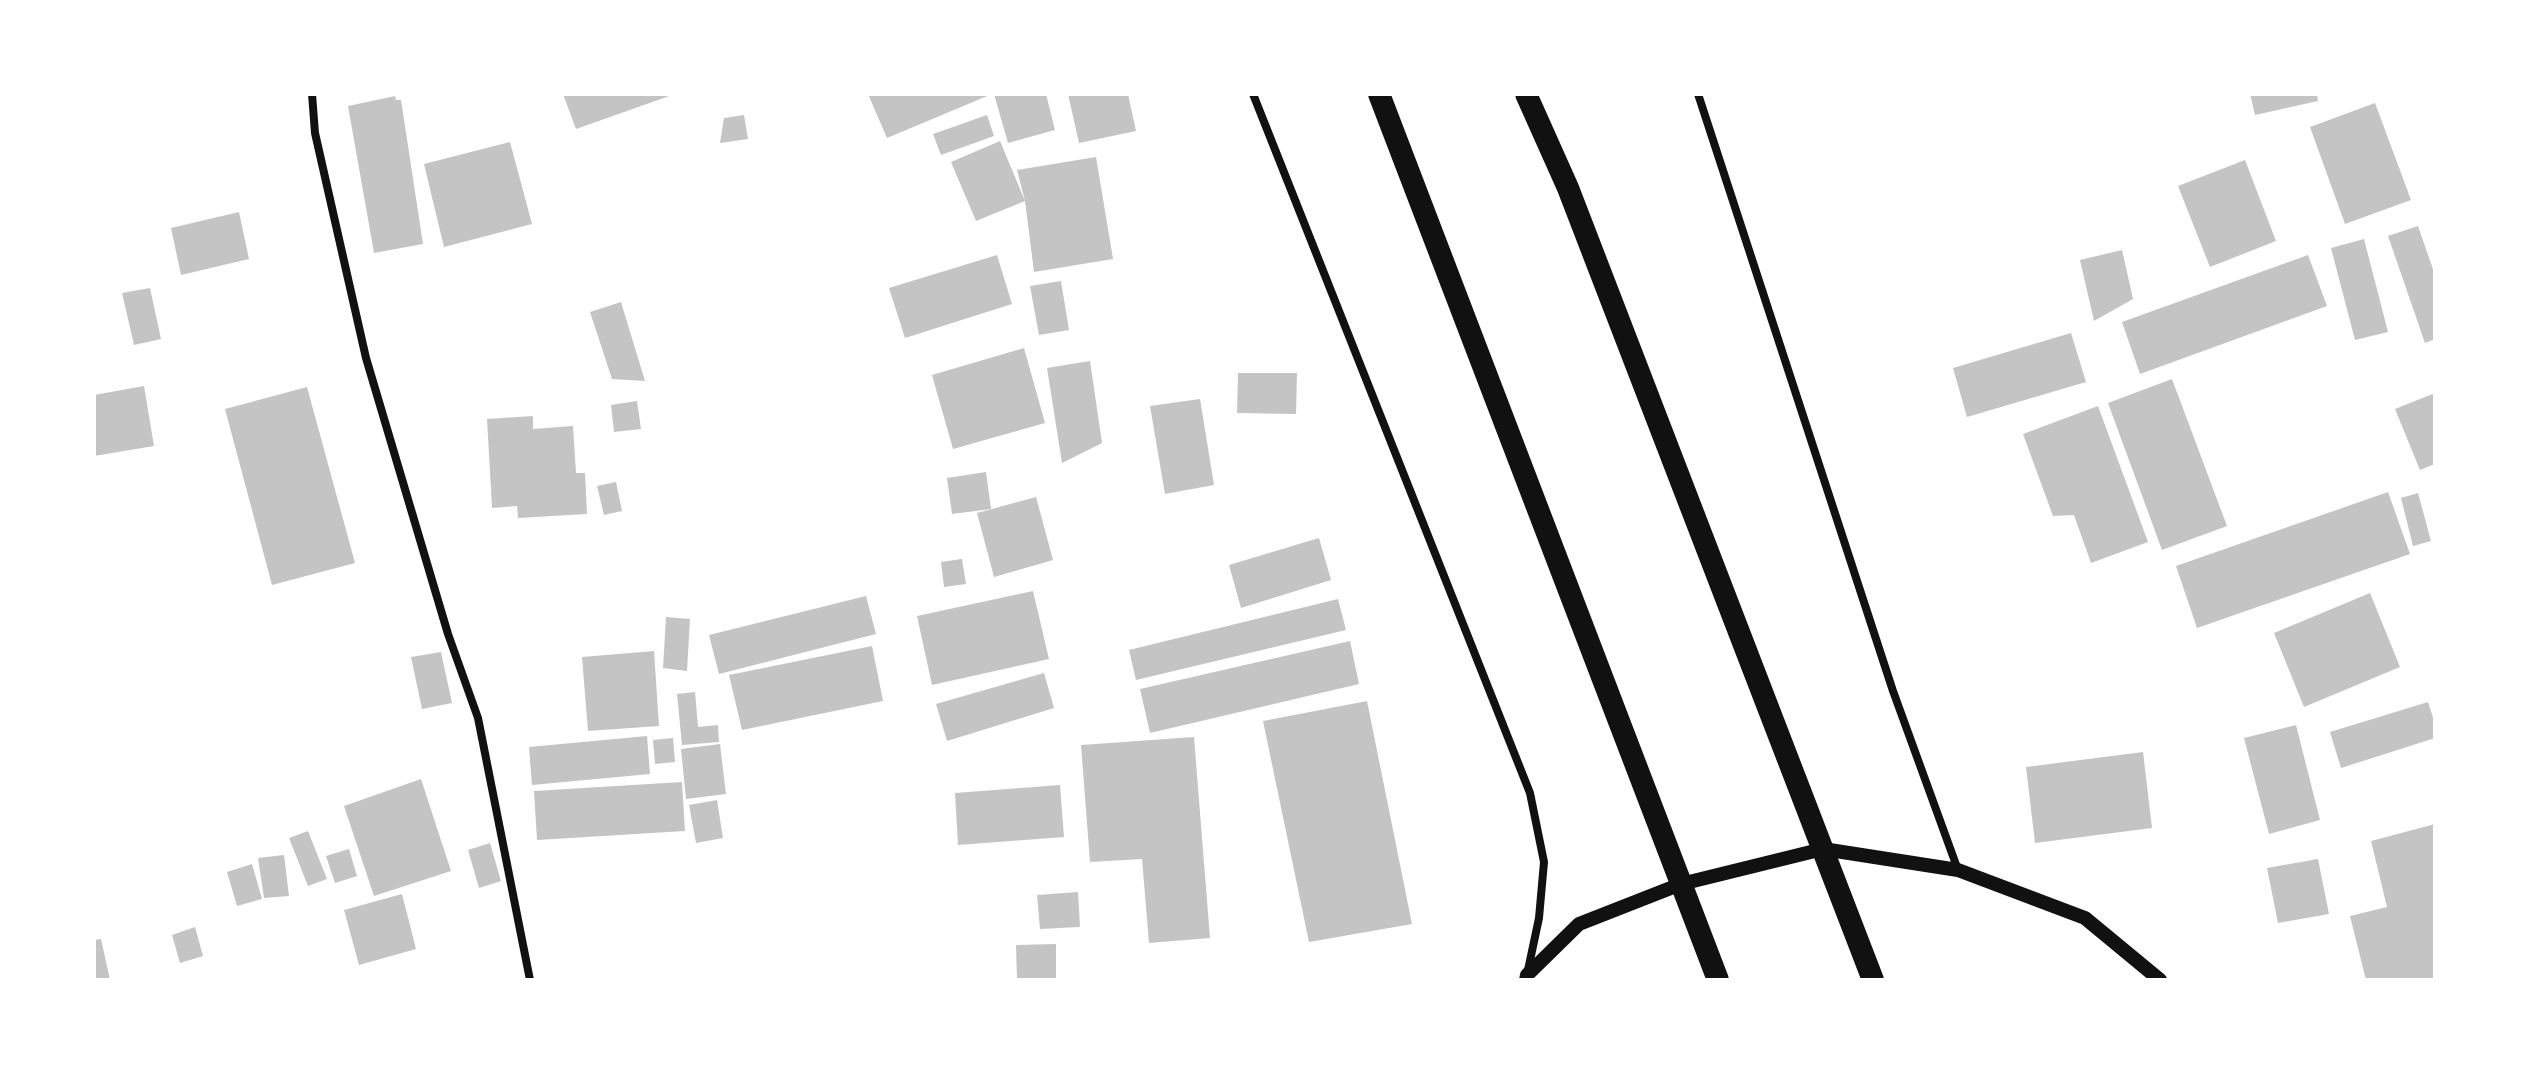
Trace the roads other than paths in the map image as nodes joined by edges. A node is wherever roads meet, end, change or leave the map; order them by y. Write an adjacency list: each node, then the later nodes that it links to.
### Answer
1 (312, 94): 10 (street)
2 (1253, 94): 9 (street)
3 (1379, 94): 8 (highway)
4 (1526, 94): 6 (highway)
5 (1698, 94): 7 (street)
6 (1823, 849): 7 (street); 8 (street); 12 (highway)
7 (1958, 870): 13 (street)
8 (1681, 884): 9 (street); 11 (highway)
9 (1527, 977)
10 (530, 980)
11 (1718, 980)
12 (1873, 980)
13 (2160, 980)

